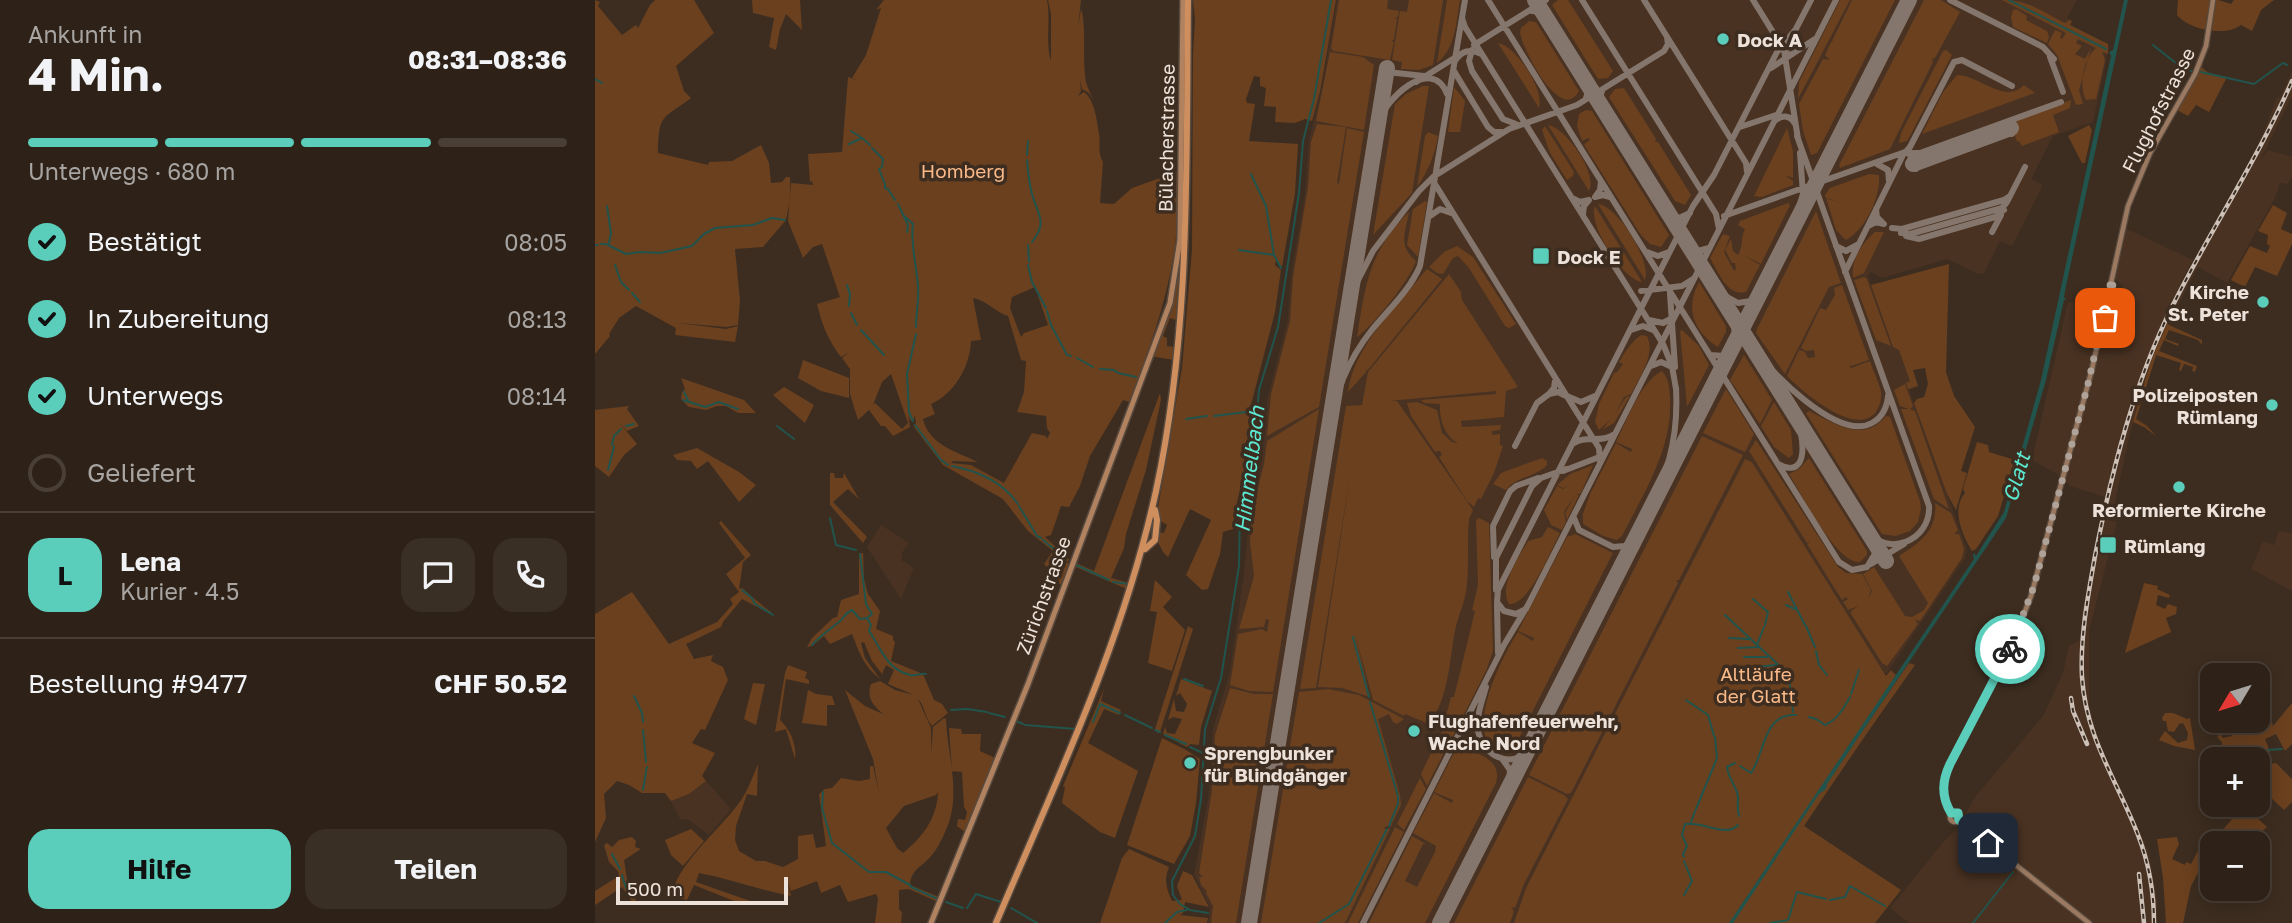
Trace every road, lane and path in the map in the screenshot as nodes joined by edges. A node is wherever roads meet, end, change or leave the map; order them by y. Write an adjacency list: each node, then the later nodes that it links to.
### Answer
1 (1183, 0): 4 (main road, Bülacherstrasse)
2 (1190, 0): 6 (highway); 6 (highway)
3 (2213, 0): 7 (main road, Flughofstrasse)
4 (1175, 275): 5 (main road, Zürichstrasse)
5 (931, 923)
6 (998, 923)
7 (2089, 923)

